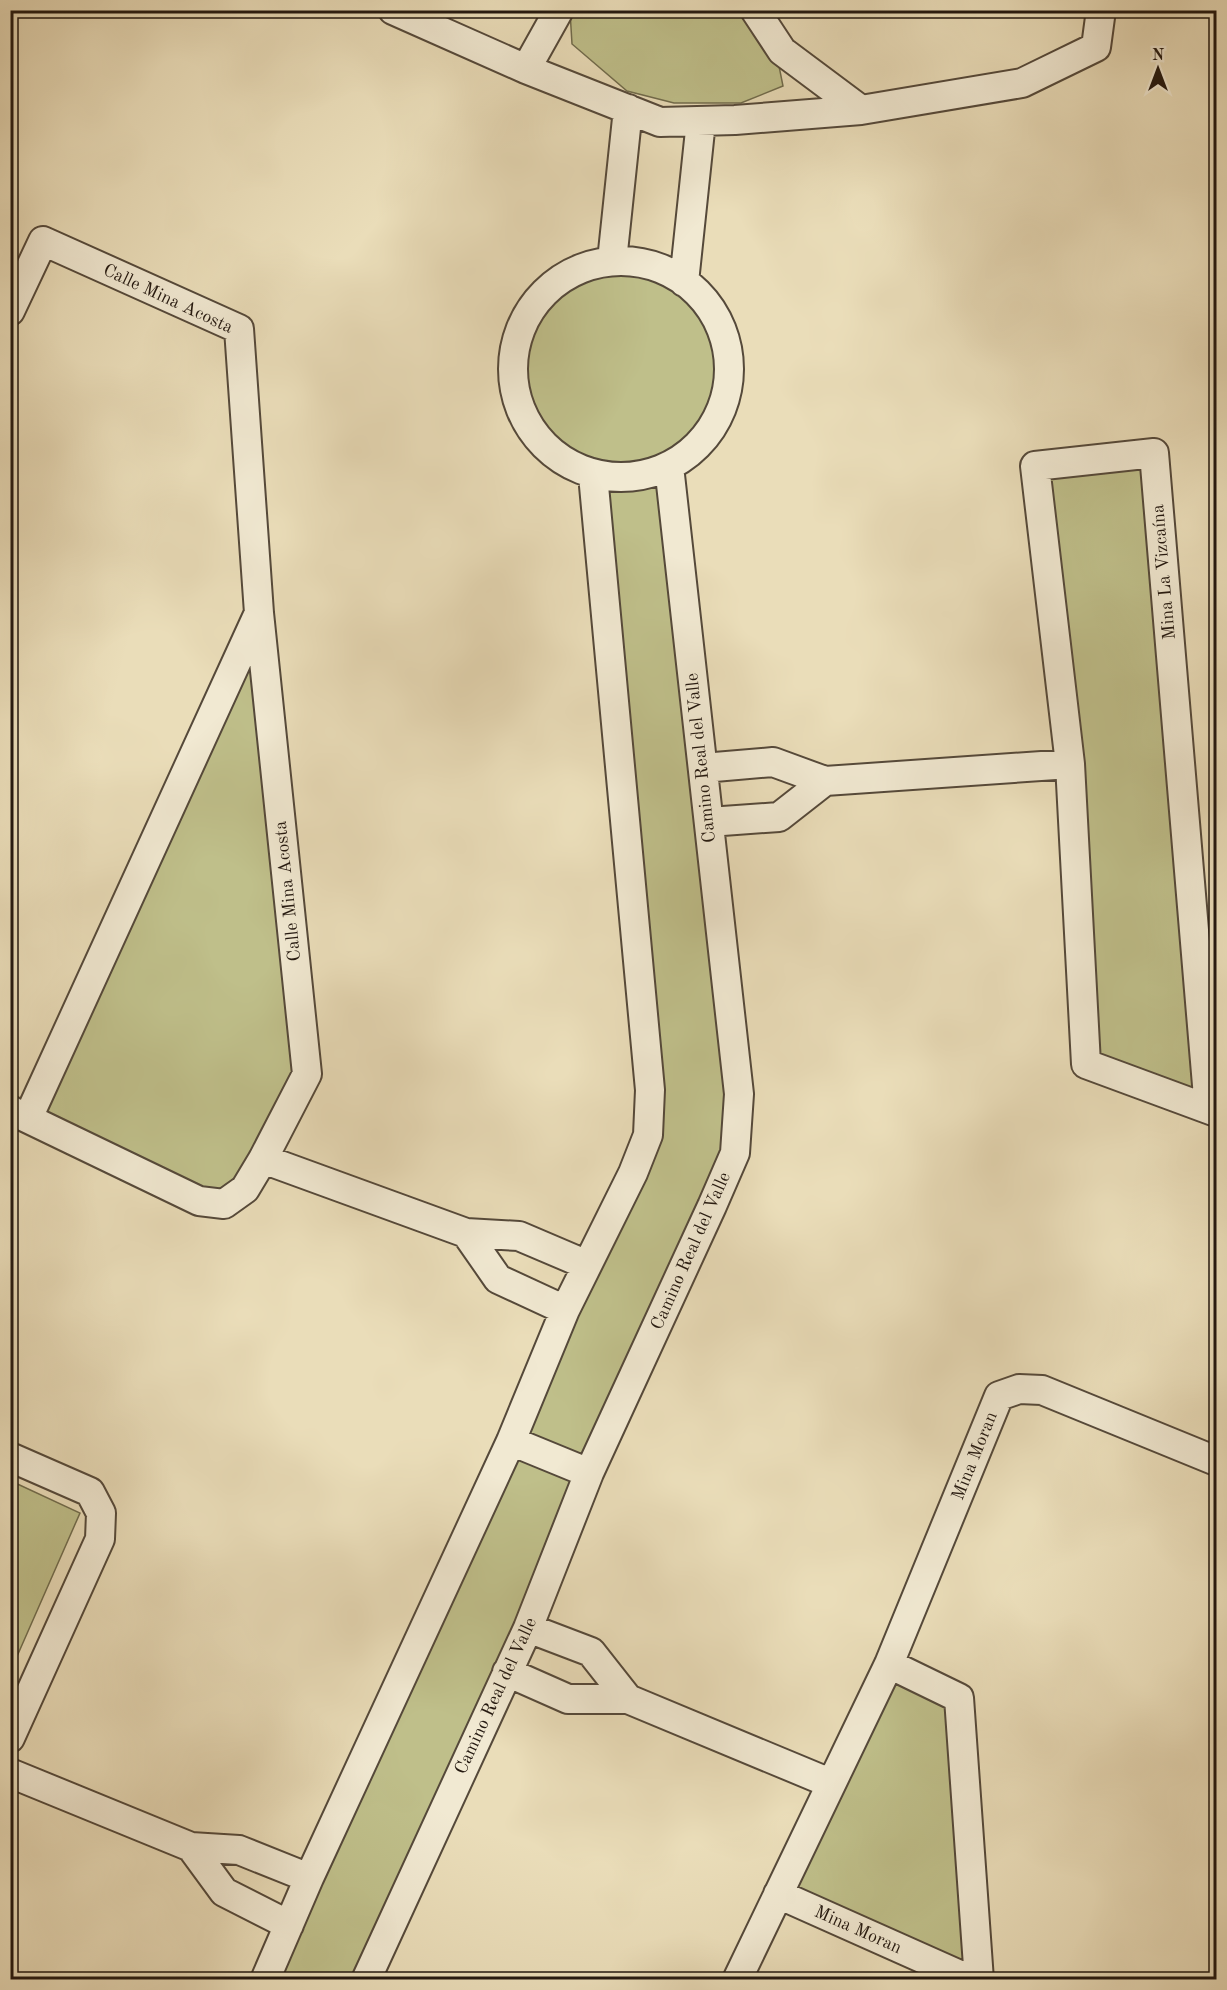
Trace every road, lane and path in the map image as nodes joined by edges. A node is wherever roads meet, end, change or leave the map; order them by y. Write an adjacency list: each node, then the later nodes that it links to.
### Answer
1 (393, 10): 5 (street)
2 (559, 10): 5 (street)
3 (755, 10): 7 (street)
4 (1101, 10): 7 (street)
5 (526, 69): 6 (street)
6 (628, 109): 8 (street); 9 (street)
7 (861, 110): 8 (street)
8 (701, 121): 10 (street)
9 (612, 261): 10 (street); 13 (street)
10 (684, 282): 12 (street)
11 (10, 311): 14 (street, Calle Mina Acosta)
12 (669, 465): 13 (street); 16 (street, Camino Real del Valle)
13 (593, 476): 23 (street)
14 (259, 613): 20 (street, Calle Mina Acosta); 21 (street, Calle Mina Acosta)
15 (1070, 764): 17 (street); 19 (street, Mina La Vizcaína); 19 (street, Mina La Vizcaína)
16 (702, 768): 17 (street); 18 (street, Camino Real del Valle)
17 (825, 781): 18 (street)
18 (709, 822): 28 (street, Camino Real del Valle)
19 (1213, 1110)
20 (19, 1114): 21 (street, Calle Mina Acosta)
21 (263, 1159): 22 (street)
22 (466, 1233): 23 (street); 24 (street)
23 (587, 1265): 24 (street)
24 (565, 1310): 25 (street)
25 (511, 1441): 28 (street); 37 (street)
26 (10, 1457): 33 (street)
27 (1216, 1461): 30 (street, Mina Moran)
28 (589, 1473): 29 (street, Camino Real del Valle)
29 (528, 1628): 31 (street, Camino Real del Valle); 32 (street)
30 (888, 1664): 35 (street, Mina Moran); 44 (street)
31 (507, 1672): 32 (street); 41 (street, Camino Real del Valle)
32 (628, 1699): 35 (street)
33 (10, 1738)
34 (10, 1773): 36 (street)
35 (830, 1783): 38 (street, Mina Moran)
36 (191, 1847): 37 (street); 39 (street)
37 (309, 1878): 39 (street)
38 (778, 1894): 42 (street, Mina Moran); 43 (street, Mina Moran)
39 (289, 1925): 40 (street)
40 (265, 1980)
41 (366, 1980)
42 (737, 1980)
43 (971, 1980)
44 (979, 1980)

